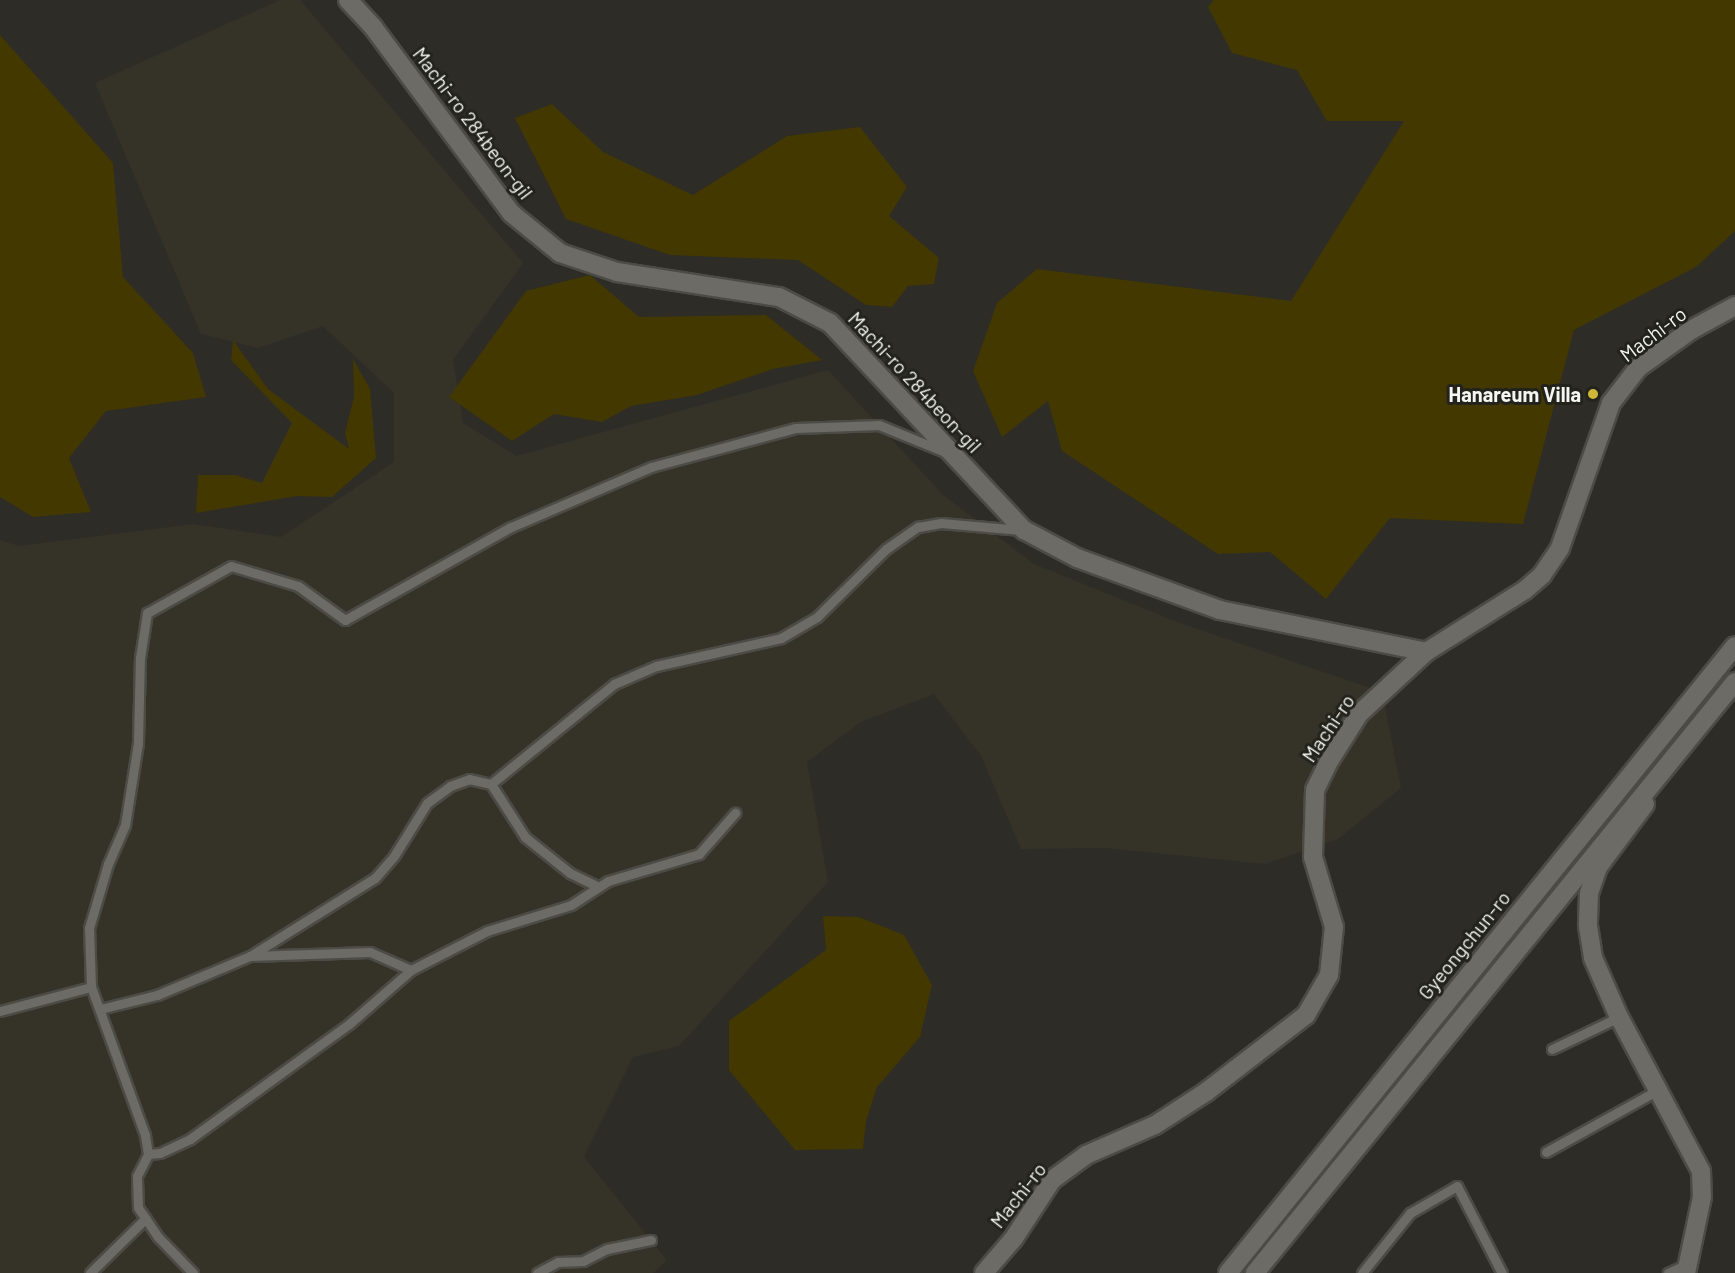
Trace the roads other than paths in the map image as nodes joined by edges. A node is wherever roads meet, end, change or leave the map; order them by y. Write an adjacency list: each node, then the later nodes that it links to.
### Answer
1 (348, 0): 3 (street, Machi-ro 284beon-gil)
2 (1735, 306): 6 (street, Machi-ro)
3 (954, 455): 4 (street, Machi-ro 284beon-gil); 14 (lane)
4 (1024, 530): 6 (street, Machi-ro 284beon-gil); 9 (lane)
5 (1735, 646): 29 (street, Gyeongchun-ro)
6 (1426, 652): 28 (street, Machi-ro)
7 (1735, 682): 8 (street)
8 (1707, 716): 17 (street); 30 (street)
9 (492, 784): 11 (lane); 12 (lane)
10 (735, 813): 11 (lane)
11 (597, 886): 13 (lane)
12 (250, 956): 13 (lane); 15 (lane)
13 (411, 970): 21 (lane)
14 (91, 987): 15 (lane); 16 (lane)
15 (100, 1009): 21 (lane)
16 (0, 1011)
17 (1619, 1017): 18 (lane); 19 (street)
18 (1551, 1049)
19 (1658, 1090): 20 (lane); 24 (street)
20 (1546, 1152)
21 (148, 1154): 22 (lane)
22 (146, 1218): 25 (lane); 26 (lane)
23 (651, 1240): 27 (lane)
24 (1686, 1269): 33 (lane)
25 (90, 1273)
26 (193, 1273)
27 (537, 1273)
28 (984, 1273)
29 (1228, 1273)
30 (1255, 1273)
31 (1362, 1273): 32 (lane)
32 (1502, 1273)
33 (1668, 1273)

